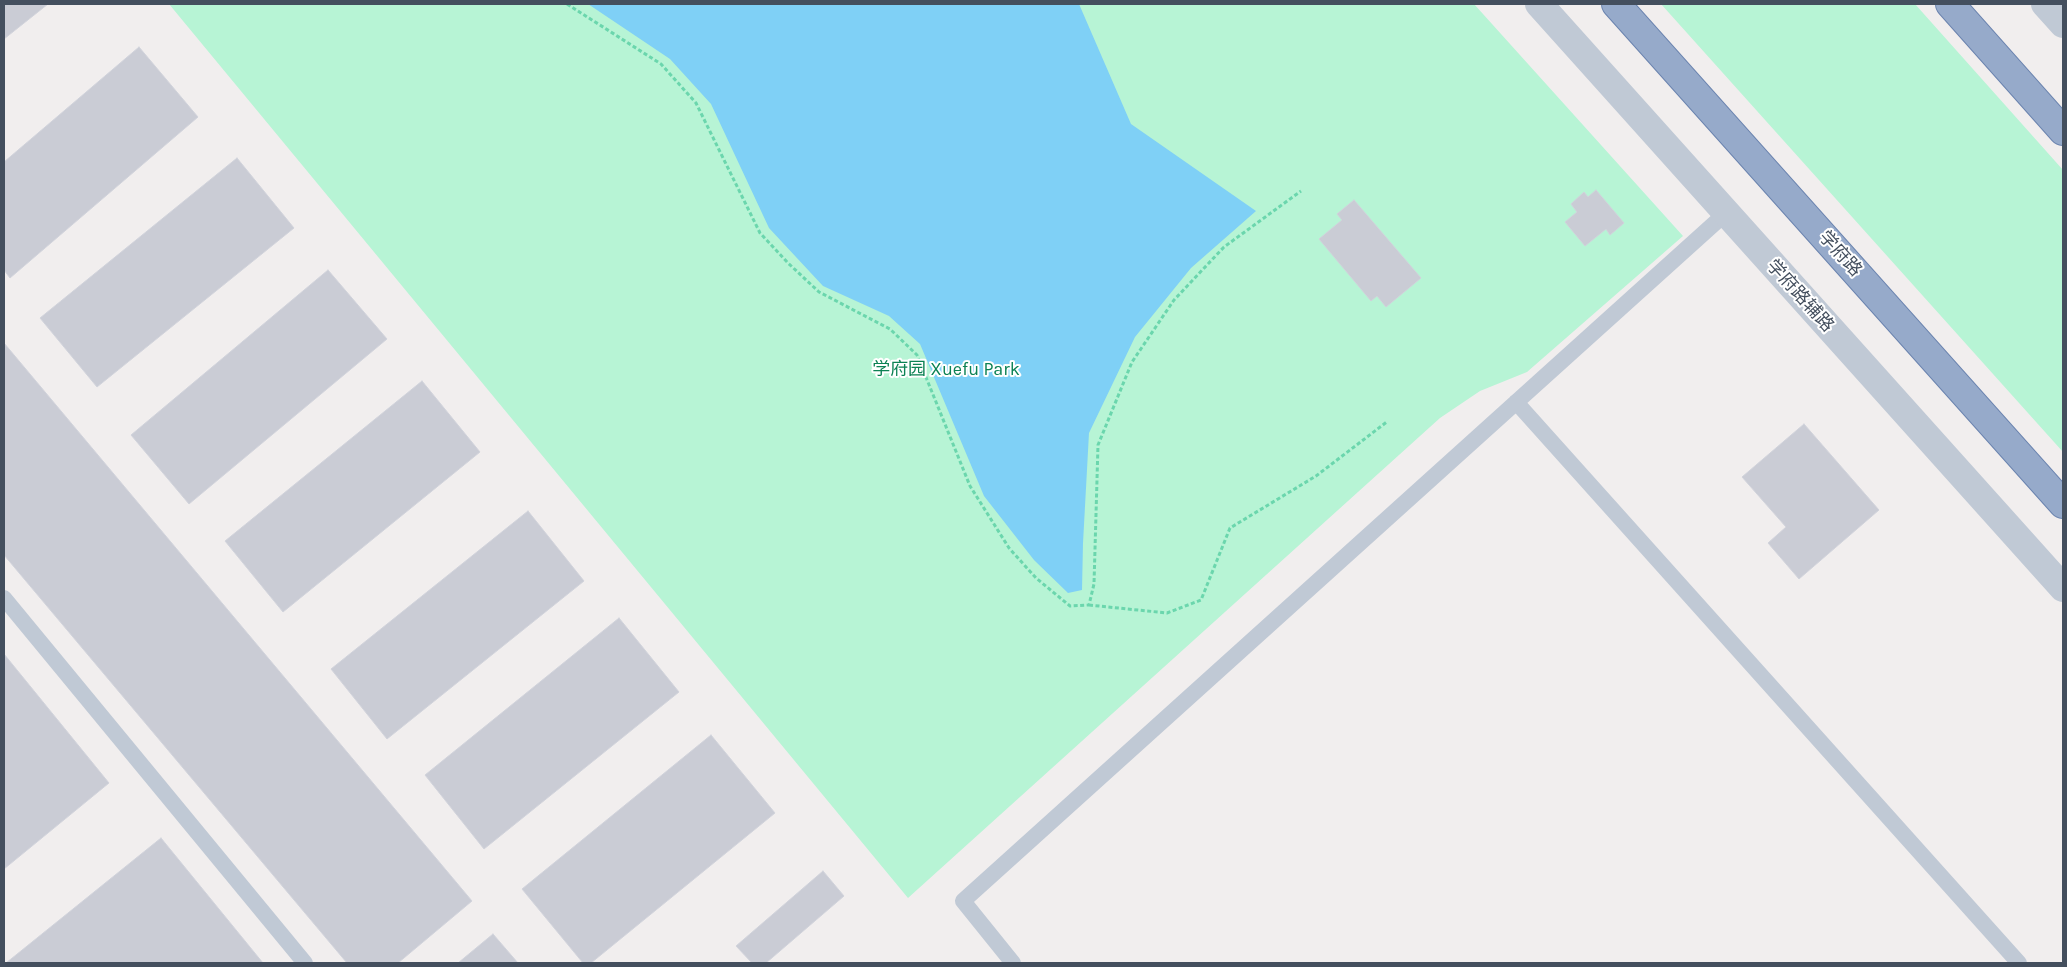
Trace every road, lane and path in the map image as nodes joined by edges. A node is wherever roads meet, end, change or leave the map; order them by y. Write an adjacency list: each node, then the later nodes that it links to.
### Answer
1 (567, 4): 15 (path)
2 (1539, 4): 9 (street, 学府路辅路)
3 (1616, 4): 12 (highway, 学府路)
4 (1950, 4): 7 (highway)
5 (2045, 4): 6 (street)
6 (2063, 24)
7 (2063, 131)
8 (1301, 191): 15 (path)
9 (1726, 213): 10 (lane); 13 (street, 学府路辅路)
10 (1516, 402): 17 (lane); 18 (lane)
11 (1388, 421): 15 (path)
12 (2063, 504)
13 (2063, 588)
14 (4, 598): 16 (lane)
15 (1089, 605)
16 (305, 963)
17 (1013, 963)
18 (2019, 963)

